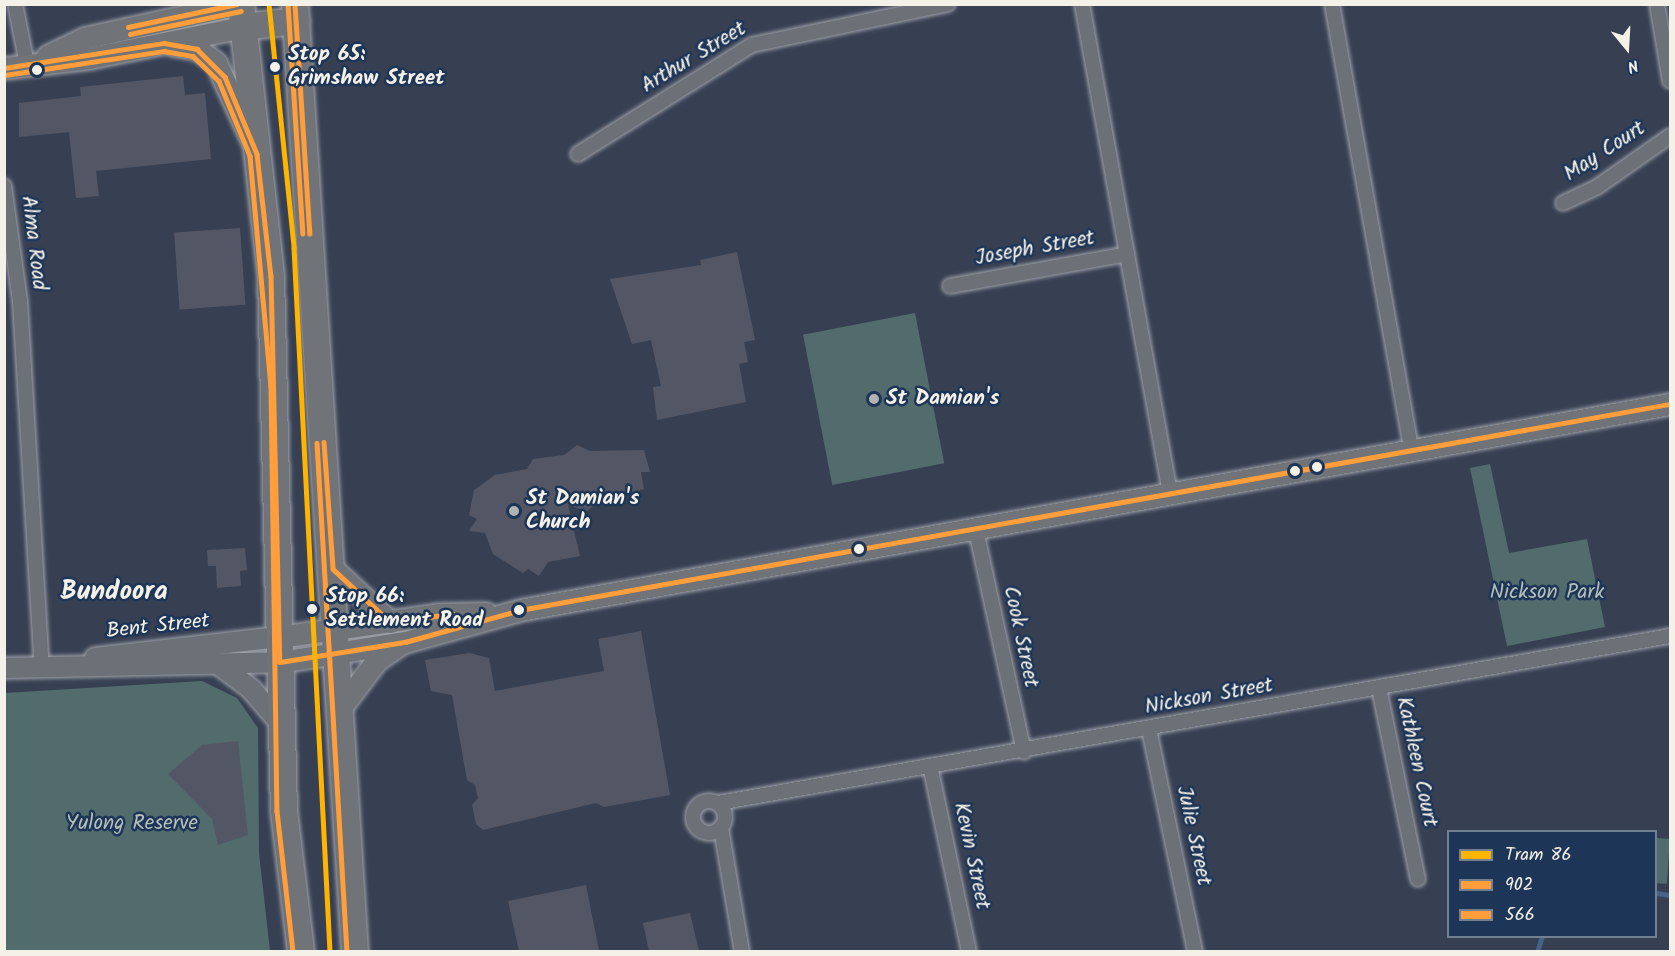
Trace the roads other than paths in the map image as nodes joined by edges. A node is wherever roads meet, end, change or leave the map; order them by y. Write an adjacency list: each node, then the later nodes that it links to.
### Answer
1 (15, 4): 11 (street)
2 (177, 4): 9 (main road)
3 (948, 4): 16 (street, Arthur Street)
4 (1082, 4): 19 (street)
5 (1332, 4): 22 (street)
6 (1657, 4): 13 (street)
7 (241, 12): 8 (highway); 9 (main road); 10 (main road); 15 (highway)
8 (296, 13): 25 (highway)
9 (144, 23): 11 (main road)
10 (164, 43): 11 (main road); 15 (main road)
11 (31, 63): 12 (main road)
12 (4, 68)
13 (1671, 81)
14 (1671, 136): 18 (street, May Court)
15 (257, 154): 31 (highway)
16 (578, 154)
17 (4, 186): 32 (street, Alma Road)
18 (1563, 203)
19 (1127, 254): 20 (street, Joseph Street); 23 (street)
20 (950, 286)
21 (1671, 404): 22 (main road)
22 (1412, 450): 23 (main road)
23 (1170, 494): 24 (main road)
24 (976, 530): 26 (main road); 39 (street, Cook Street)
25 (333, 568): 27 (main road); 29 (highway)
26 (511, 612): 27 (main road); 30 (main road)
27 (390, 622): 29 (main road)
28 (1671, 636): 35 (street, Nickson Street)
29 (337, 641): 30 (main road); 31 (main road); 36 (highway)
30 (405, 642): 36 (main road)
31 (280, 650): 32 (main road, Bent Street); 33 (main road, Bent Street); 37 (highway)
32 (42, 666): 33 (main road, Bent Street); 34 (main road, Bent Street)
33 (222, 667): 37 (main road)
34 (4, 668)
35 (1379, 688): 38 (street, Nickson Street); 41 (street, Kathleen Court)
36 (339, 710): 43 (highway)
37 (281, 724): 42 (highway)
38 (1149, 729): 39 (street, Nickson Street); 46 (street, Julie Street)
39 (1024, 752): 40 (street, Nickson Street)
40 (931, 770): 44 (street, Nickson Street); 45 (street, Kevin Street)
41 (1418, 879)
42 (301, 951)
43 (355, 951)
44 (742, 951)
45 (969, 951)
46 (1195, 951)

